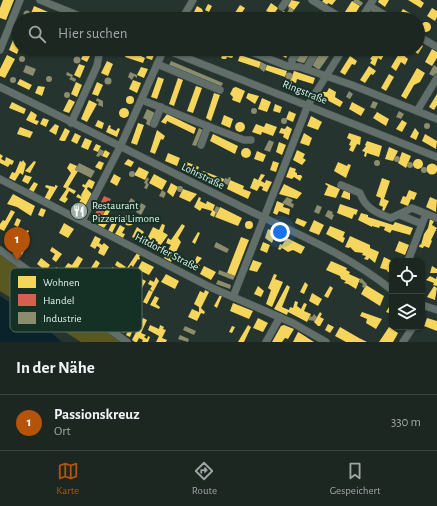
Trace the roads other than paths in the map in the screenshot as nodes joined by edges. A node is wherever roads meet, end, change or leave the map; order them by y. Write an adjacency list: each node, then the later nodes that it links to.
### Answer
1 (20, 0): 8 (street)
2 (40, 0): 9 (street)
3 (193, 0): 10 (street)
4 (287, 0): 7 (street)
5 (312, 0): 11 (street)
6 (371, 3): 12 (street); 13 (street)
7 (282, 7)
8 (13, 12)
9 (70, 12)
10 (186, 12)
11 (332, 12)
12 (365, 12)
13 (382, 12)
14 (12, 15): 15 (street)
15 (3, 31): 18 (street)
16 (425, 40): 17 (street)
17 (437, 47)
18 (0, 50)
19 (99, 56): 38 (street)
20 (161, 56): 26 (street)
21 (181, 56): 34 (street, Ringstraße)
22 (264, 56): 27 (street)
23 (295, 56): 27 (street)
24 (314, 56): 28 (street)
25 (339, 56): 29 (street)
26 (157, 64): 32 (street); 33 (street)
27 (292, 66): 28 (street)
28 (306, 69): 29 (street)
29 (326, 76): 34 (street); 36 (street)
30 (437, 78): 36 (street)
31 (0, 88): 38 (street, Lohrstraße)
32 (220, 90)
33 (142, 100): 35 (street); 43 (street)
34 (308, 105): 44 (street, Ringstraße); 49 (street)
35 (161, 107): 39 (street); 40 (street)
36 (417, 111): 37 (street)
37 (437, 119)
38 (71, 123): 43 (street, Lohrstraße)
39 (154, 124)
40 (208, 126): 41 (street); 42 (street)
41 (251, 140)
42 (201, 145)
43 (120, 147): 49 (street, Lohrstraße); 51 (street)
44 (437, 157)
45 (0, 179): 51 (street, Hitdorfer Straße)
46 (340, 185): 48 (street)
47 (426, 214): 48 (street); 50 (street); 52 (street)
48 (400, 215): 52 (street)
49 (264, 218): 56 (street, Lohrstraße); 57 (street)
50 (437, 218)
51 (82, 221): 57 (street, Hitdorfer Straße)
52 (422, 224): 54 (street)
53 (0, 250): 55 (street)
54 (409, 258)
55 (25, 268)
56 (389, 288)
57 (233, 297): 60 (street, Hitdorfer Straße)
58 (425, 308): 59 (street)
59 (437, 310)
60 (280, 317): 64 (street); 65 (street, Hitdorfer Straße)
61 (411, 330): 66 (street)
62 (113, 332): 63 (street)
63 (127, 342)
64 (266, 342)
65 (326, 342)
66 (403, 342)

